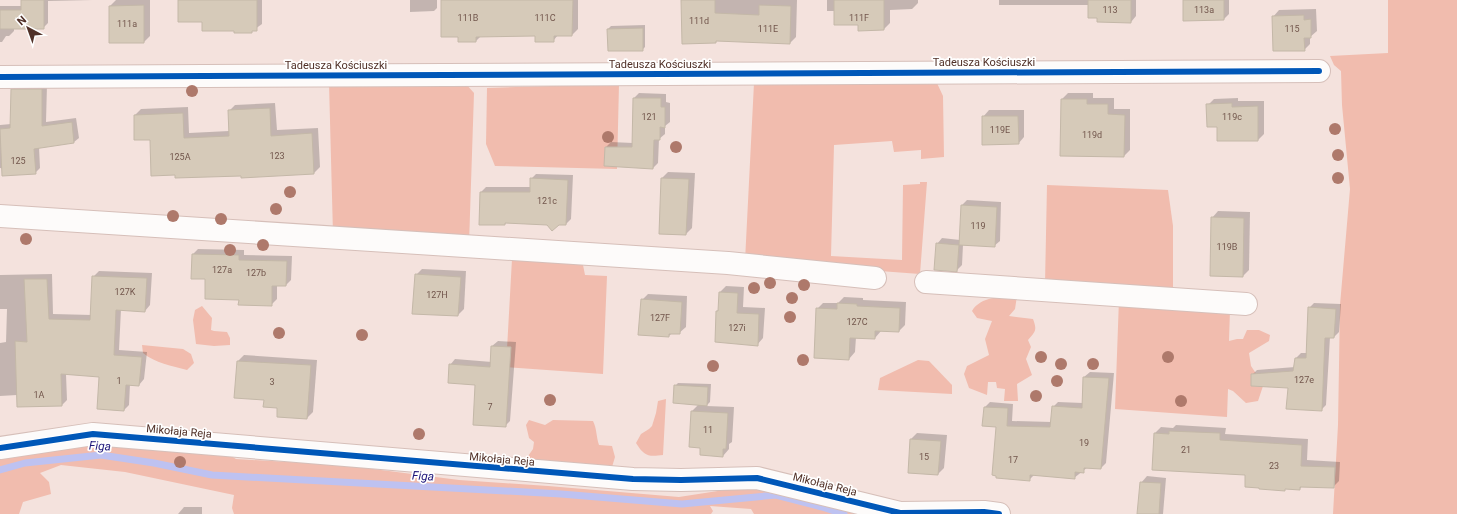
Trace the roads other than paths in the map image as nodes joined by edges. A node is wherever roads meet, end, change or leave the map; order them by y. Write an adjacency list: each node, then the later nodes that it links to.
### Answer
1 (1319, 71): 2 (street, Tadeusza Kościuszki)
2 (0, 77)
3 (0, 216): 4 (street)
4 (875, 278)
5 (926, 282): 6 (street)
6 (1246, 304)
7 (0, 448): 8 (street, Mikołaja Reja)
8 (999, 514)

